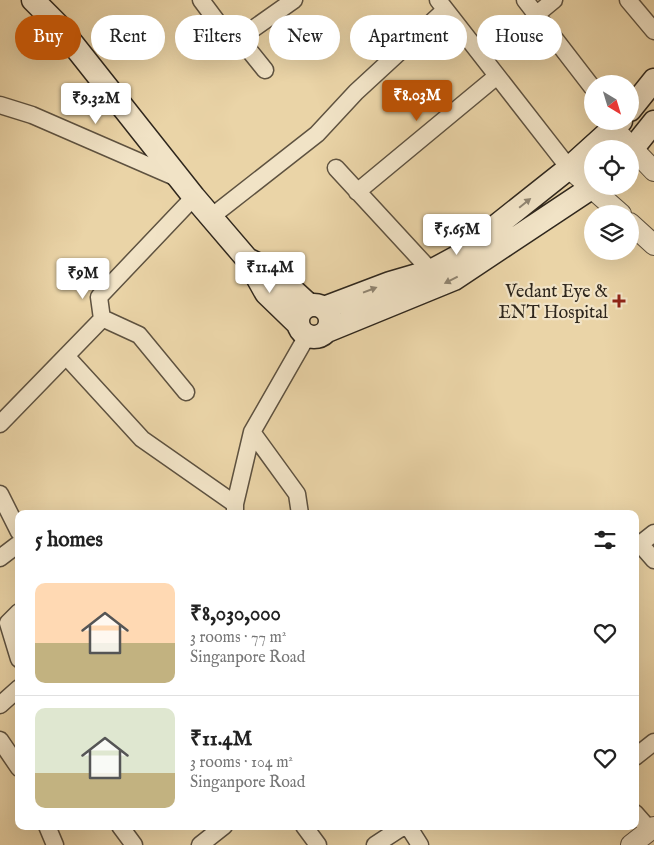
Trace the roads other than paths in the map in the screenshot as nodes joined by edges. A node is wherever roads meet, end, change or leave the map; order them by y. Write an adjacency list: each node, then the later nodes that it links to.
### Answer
1 (33, 0): 10 (main road)
2 (48, 0): 11 (main road)
3 (201, 0): 12 (street)
4 (294, 0): 13 (street)
5 (525, 0): 9 (street)
6 (554, 0): 9 (street)
7 (628, 0): 14 (street)
8 (442, 5): 18 (street); 37 (street)
9 (537, 14): 19 (street)
10 (48, 15)
11 (54, 15)
12 (212, 15)
13 (259, 25)
14 (654, 31)
15 (81, 54): 30 (main road)
16 (257, 60): 17 (street)
17 (265, 70)
18 (497, 76): 28 (street); 32 (street)
19 (584, 76)
20 (654, 80): 21 (main road)
21 (639, 99)
22 (0, 105): 30 (street)
23 (654, 122): 25 (main road)
24 (611, 130): 28 (main road)
25 (639, 141)
26 (639, 158): 29 (street)
27 (336, 168): 32 (street)
28 (569, 168): 31 (street); 40 (main road, one-way to 28)
29 (654, 171)
30 (179, 178): 35 (main road)
31 (584, 180)
32 (357, 192): 40 (street)
33 (584, 193): 42 (main road, one-way to 42)
34 (601, 195): 36 (street)
35 (194, 197): 37 (main road); 41 (street)
36 (611, 205)
37 (210, 217): 42 (main road)
38 (639, 231): 39 (street)
39 (654, 245)
40 (431, 271): 42 (main road, one-way to 40)
41 (102, 318): 43 (street); 44 (street)
42 (313, 320): 46 (street)
43 (66, 356): 45 (street); 48 (street)
44 (186, 392)
45 (0, 424)
46 (252, 432): 48 (street); 49 (street)
47 (0, 494): 50 (street)
48 (235, 509)
49 (299, 510)
50 (15, 531)
51 (654, 532): 53 (street)
52 (15, 541): 55 (street)
53 (639, 545)
54 (639, 547): 56 (street)
55 (0, 558)
56 (654, 560)
57 (15, 616): 58 (street)
58 (15, 646)
59 (15, 692): 60 (street)
60 (0, 705)
61 (0, 740): 64 (street)
62 (654, 742): 63 (street)
63 (639, 754)
64 (15, 762)
65 (639, 817): 66 (street)
66 (652, 828): 79 (street)
67 (49, 830): 73 (street)
68 (123, 830): 74 (street)
69 (219, 830): 75 (street)
70 (307, 830): 76 (street)
71 (399, 830): 77 (street)
72 (409, 830): 78 (street)
73 (55, 845)
74 (134, 845)
75 (200, 845)
76 (318, 845)
77 (375, 845)
78 (420, 845)
79 (631, 845)

